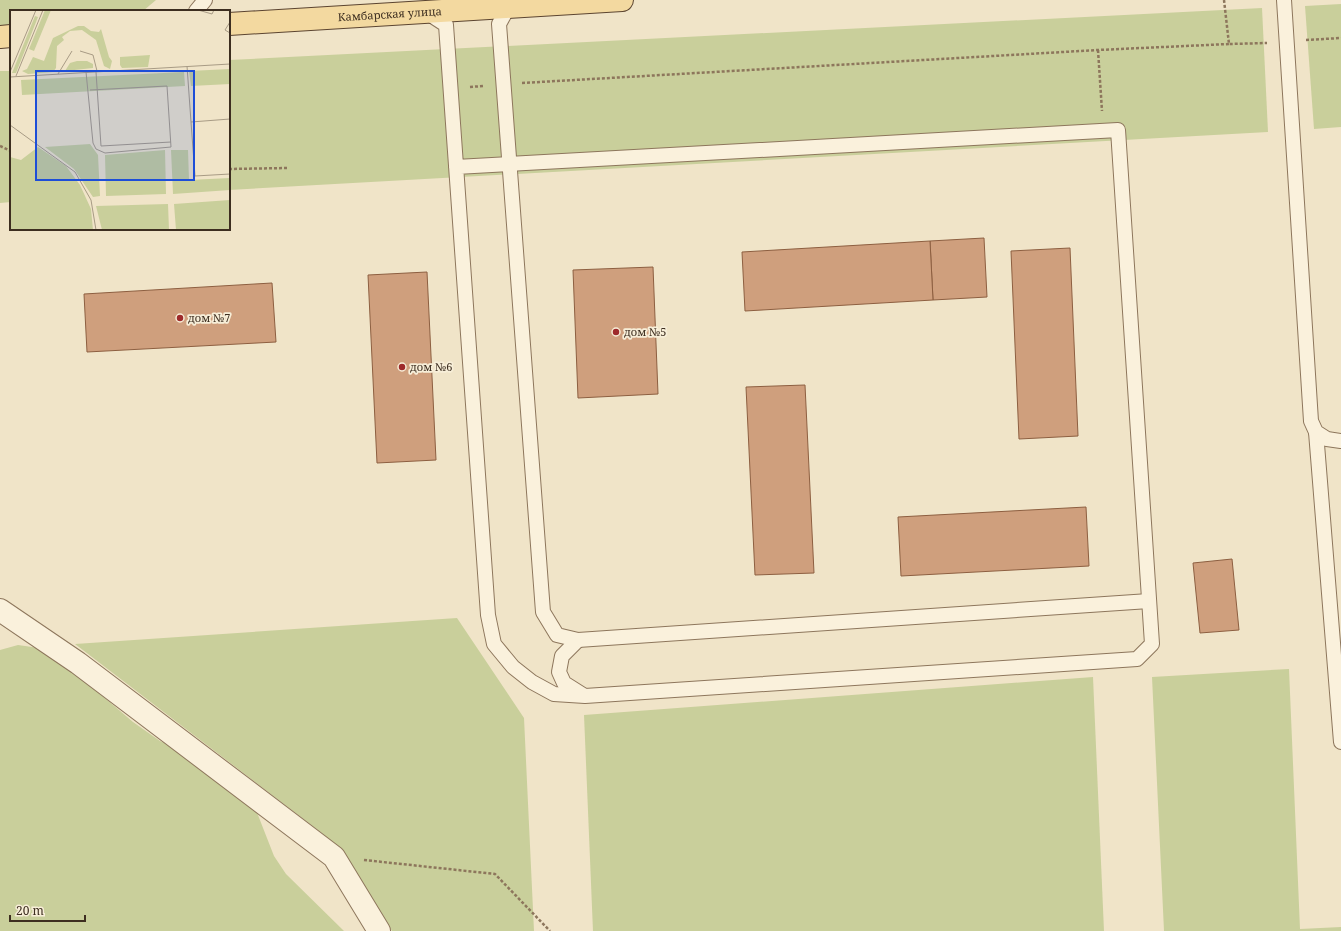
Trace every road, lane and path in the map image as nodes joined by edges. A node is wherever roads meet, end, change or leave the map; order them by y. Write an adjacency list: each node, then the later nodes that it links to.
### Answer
1 (204, 0): 5 (lane)
2 (622, 0): 4 (main road, Камбарская улица)
3 (1284, 0): 21 (lane)
4 (518, 4): 6 (main road, Камбарская улица); 12 (lane)
5 (197, 10)
6 (426, 12): 7 (main road, Камбарская улица); 13 (lane)
7 (230, 24)
8 (10, 36): 9 (main road)
9 (0, 37)
10 (1229, 44): 11 (path)
11 (1098, 50): 12 (path); 14 (path)
12 (504, 84): 13 (path); 17 (lane)
13 (451, 88): 18 (lane)
14 (1104, 131): 17 (lane); 23 (lane)
15 (0, 146): 16 (path)
16 (10, 151)
17 (510, 164): 18 (lane); 25 (lane)
18 (456, 167): 26 (lane)
19 (287, 168): 20 (path)
20 (230, 169)
21 (1316, 432): 22 (lane); 27 (lane)
22 (1341, 441)
23 (1149, 601): 25 (lane); 26 (lane)
24 (0, 610): 28 (street)
25 (578, 640): 26 (lane)
26 (585, 696)
27 (1341, 742)
28 (334, 857): 29 (street); 30 (path)
29 (379, 931)
30 (550, 931)

